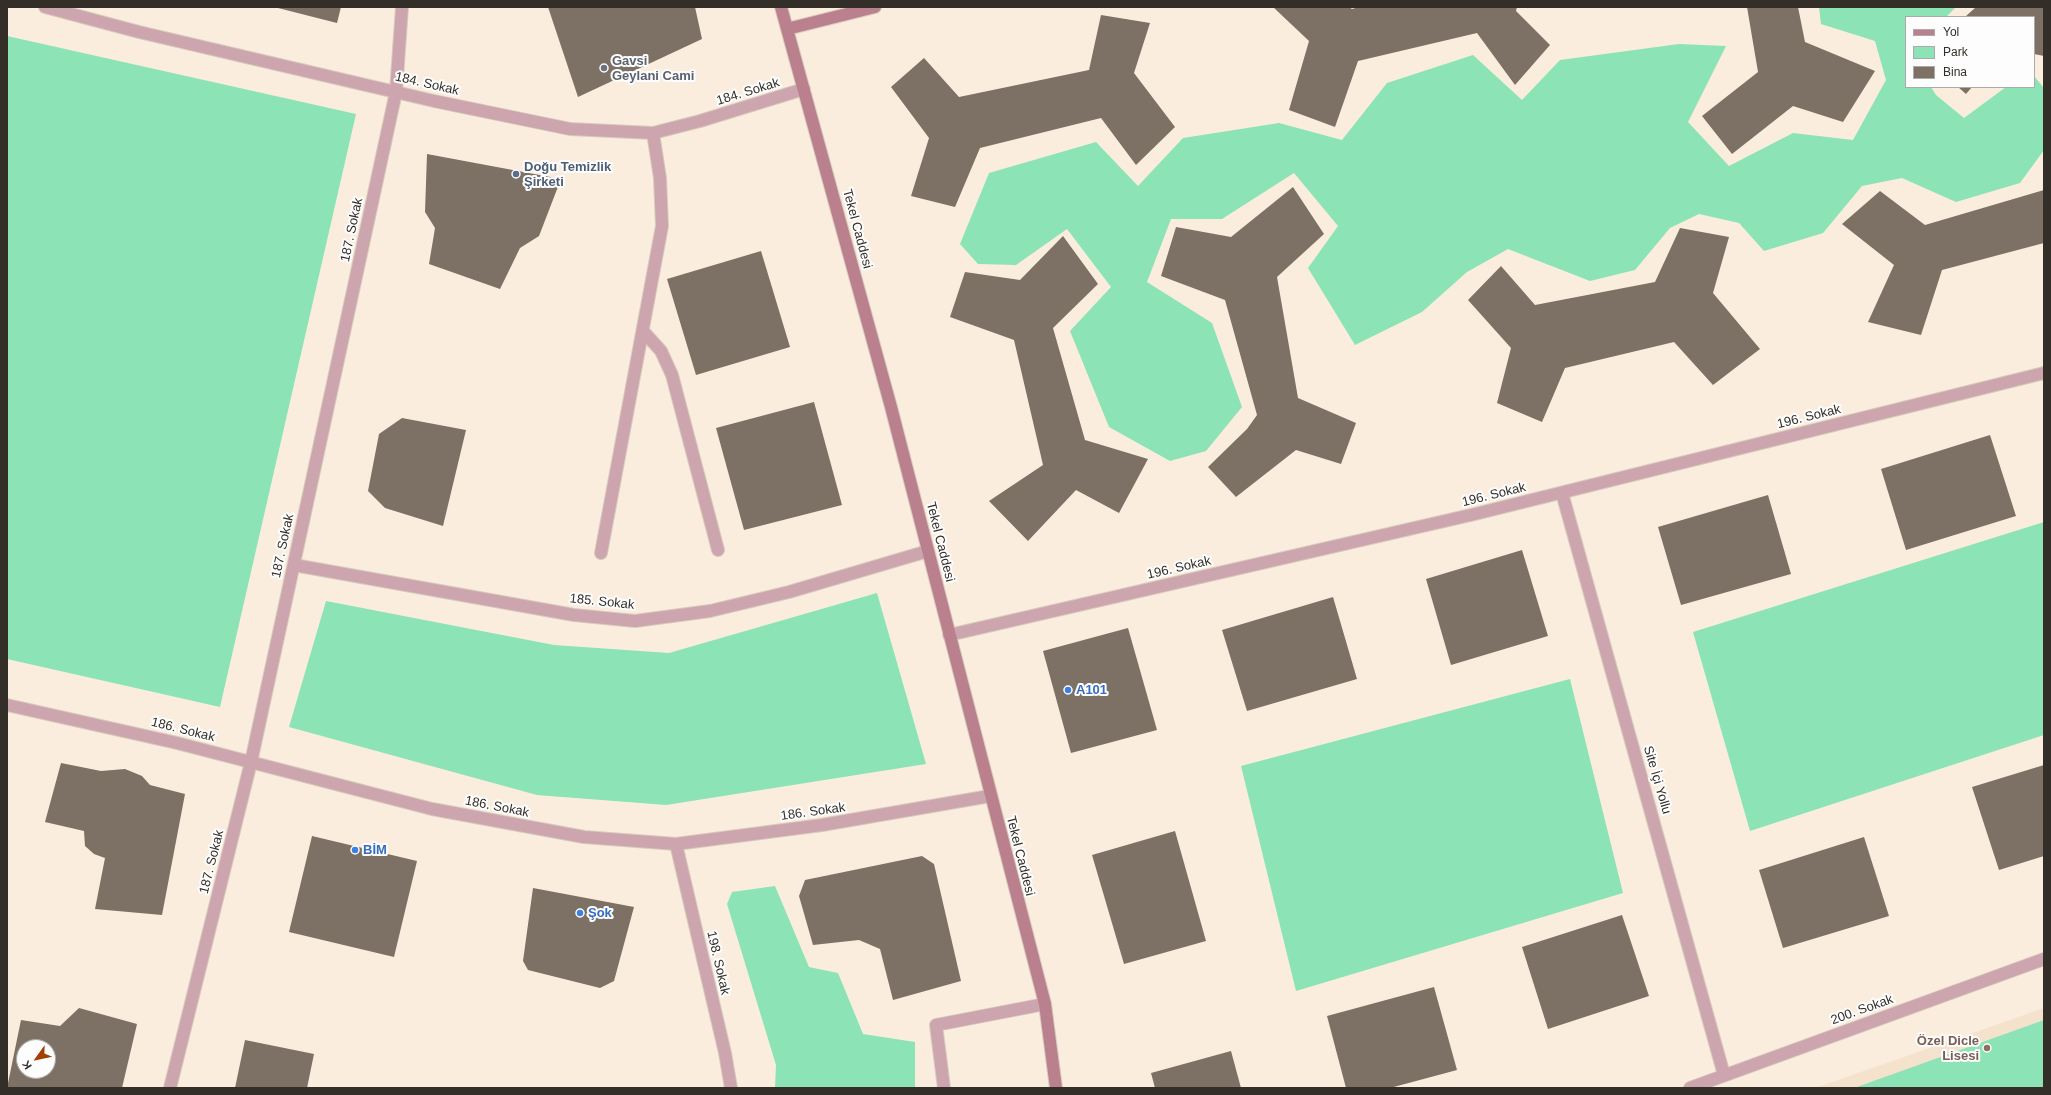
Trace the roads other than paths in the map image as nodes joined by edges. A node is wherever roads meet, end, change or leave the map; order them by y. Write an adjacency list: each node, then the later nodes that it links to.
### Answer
1 (45, 7): 7 (street, 184. Sokak)
2 (402, 7): 7 (street, 187. Sokak)
3 (781, 7): 5 (street, Tekel Caddesi)
4 (875, 7): 5 (street)
5 (787, 29): 6 (street, Tekel Caddesi)
6 (804, 89): 8 (street, 184. Sokak); 13 (street, Tekel Caddesi)
7 (396, 92): 8 (street, 184. Sokak); 15 (street, 187. Sokak)
8 (653, 133): 9 (street)
9 (643, 331): 12 (street); 14 (street)
10 (2044, 373): 11 (street, 196. Sokak)
11 (1562, 493): 16 (street, 196. Sokak); 23 (street, Site İçi Yollu)
12 (718, 550)
13 (928, 551): 15 (street, 185. Sokak); 16 (street, Tekel Caddesi)
14 (601, 553)
15 (294, 564): 18 (street, 187. Sokak)
16 (949, 635): 19 (street, Tekel Caddesi)
17 (7, 705): 18 (street, 186. Sokak)
18 (251, 762): 20 (street, 186. Sokak); 24 (street, 187. Sokak)
19 (990, 796): 20 (street, 186. Sokak); 22 (street, Tekel Caddesi)
20 (676, 844): 25 (street, 198. Sokak)
21 (2044, 959): 23 (street, 200. Sokak)
22 (1045, 1004): 26 (street); 27 (street, Tekel Caddesi)
23 (1724, 1075): 28 (street, 200. Sokak)
24 (170, 1088)
25 (732, 1088)
26 (944, 1088)
27 (1056, 1088)
28 (1690, 1088)

